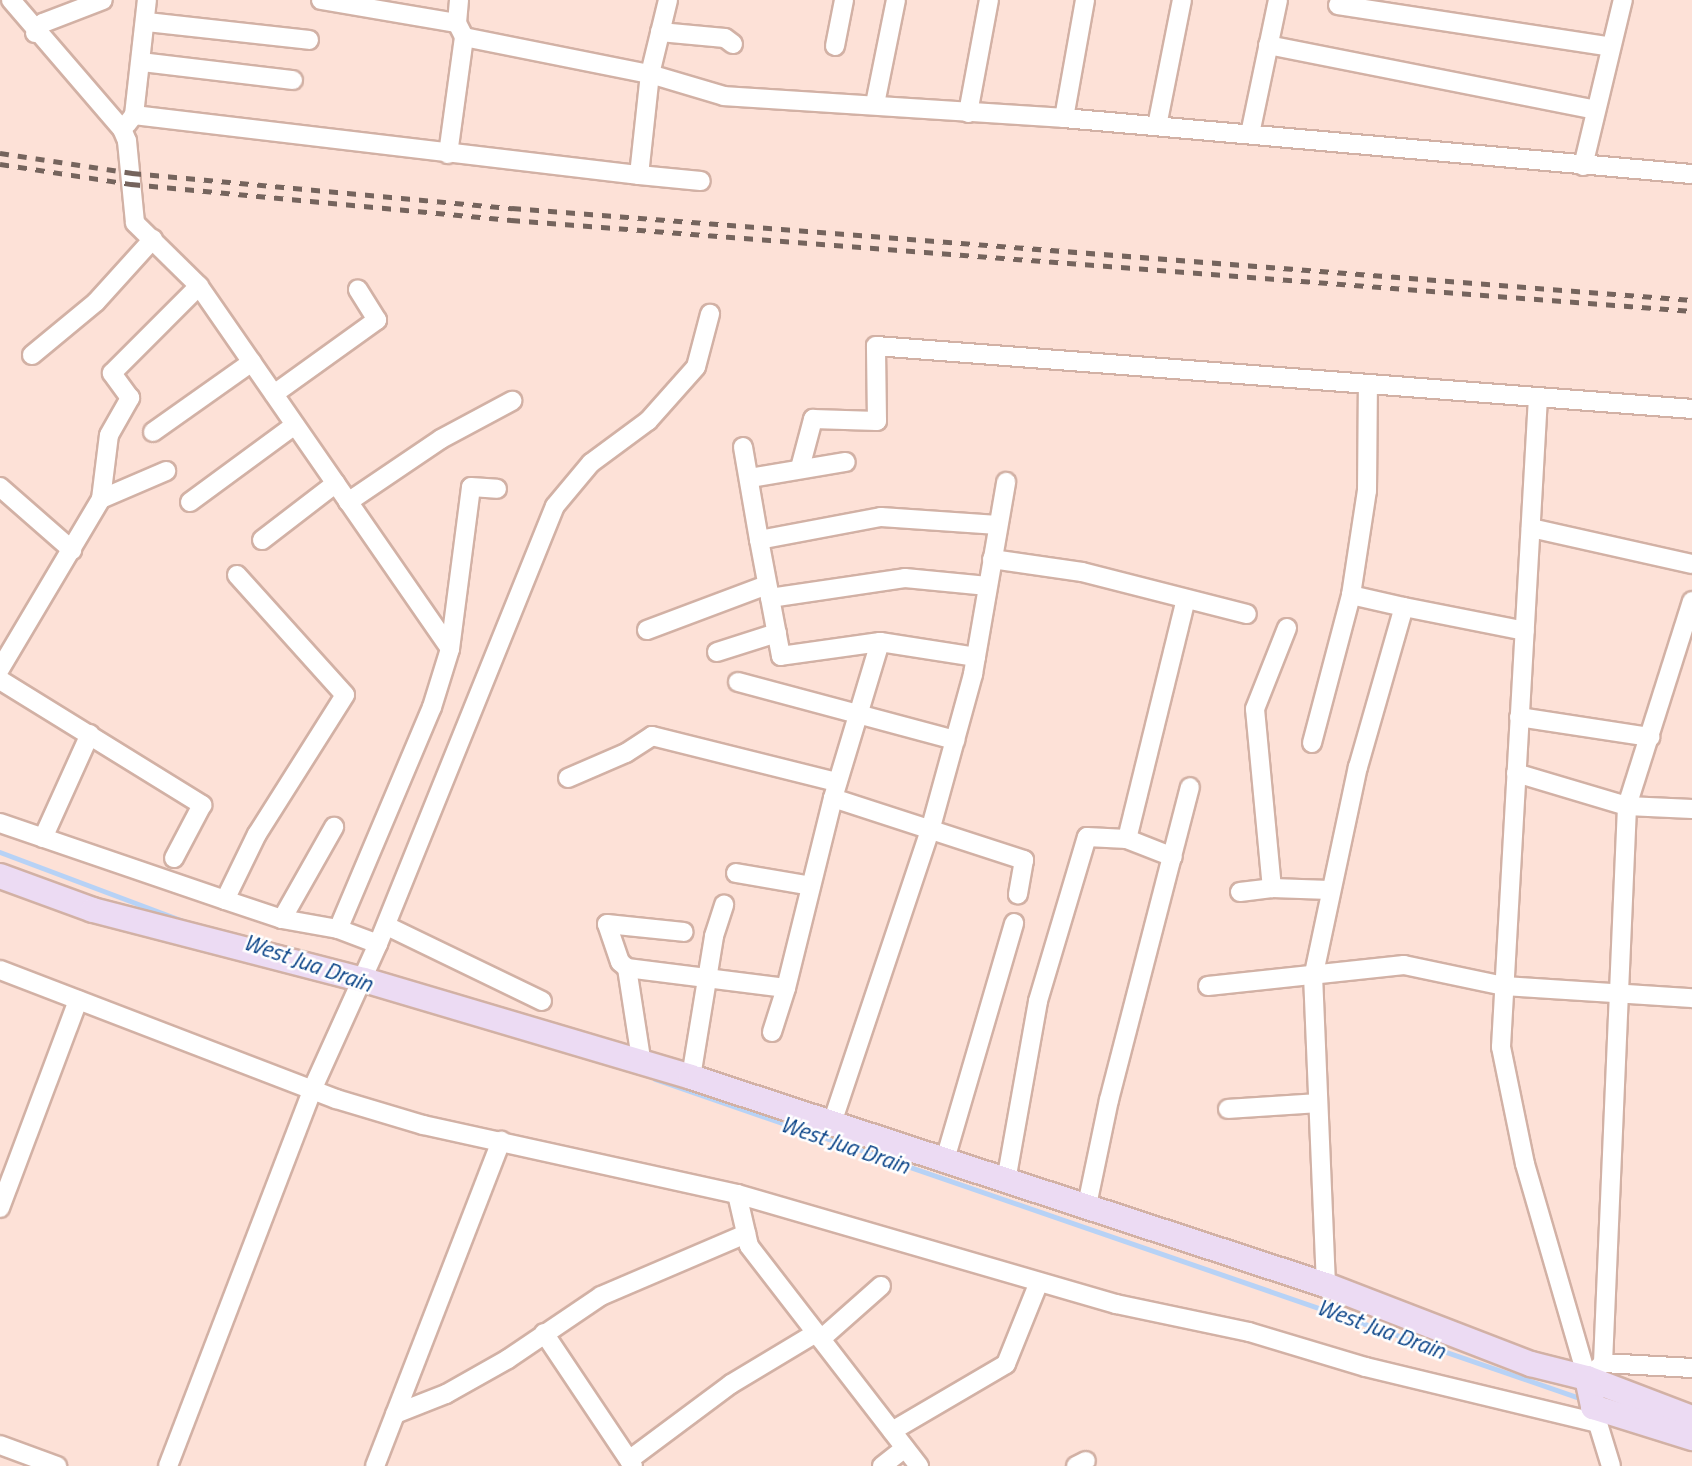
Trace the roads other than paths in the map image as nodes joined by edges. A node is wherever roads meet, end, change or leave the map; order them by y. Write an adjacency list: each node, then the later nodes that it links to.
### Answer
1 (11, 0): 18 (street)
2 (103, 0): 18 (street)
3 (147, 0): 16 (street)
4 (459, 0): 17 (street)
5 (844, 0): 23 (street)
6 (896, 0): 28 (street)
7 (989, 0): 30 (street)
8 (1085, 0): 31 (street)
9 (1182, 0): 33 (street)
10 (1278, 0): 22 (street)
11 (1623, 0): 24 (street)
12 (332, 1): 14 (street)
13 (665, 1): 19 (street)
14 (377, 5): 17 (street)
15 (1338, 5): 24 (street)
16 (146, 22): 20 (street); 25 (street)
17 (460, 30): 26 (street); 35 (street)
18 (35, 33): 32 (street)
19 (660, 33): 21 (street); 26 (street)
20 (309, 40)
21 (733, 44)
22 (1268, 45): 29 (street); 34 (street)
23 (835, 46)
24 (1611, 47): 29 (street)
25 (141, 62): 27 (street); 32 (street)
26 (650, 74): 30 (street); 38 (street)
27 (293, 80)
28 (876, 99)
29 (1596, 110): 36 (street)
30 (968, 113): 31 (street)
31 (1064, 118): 33 (street)
32 (128, 122): 35 (street); 40 (street)
33 (1157, 126): 34 (street)
34 (1250, 134): 36 (street)
35 (448, 154): 38 (street)
36 (1583, 166): 37 (street)
37 (1692, 174)
38 (639, 175): 39 (street)
39 (701, 181)
40 (153, 239): 41 (street); 44 (street)
41 (199, 286): 45 (street); 62 (street)
42 (358, 290): 47 (street)
43 (710, 314): 121 (street)
44 (32, 355)
45 (252, 362): 47 (street); 52 (street)
46 (1368, 384): 48 (street); 55 (street); 75 (street)
47 (274, 394): 51 (street)
48 (1538, 397): 50 (street); 66 (street)
49 (512, 401): 64 (street)
50 (1692, 409)
51 (295, 425): 59 (street); 63 (street)
52 (153, 432)
53 (743, 447): 57 (street)
54 (846, 462): 55 (street)
55 (800, 468): 57 (street)
56 (166, 471): 62 (street)
57 (750, 478): 68 (street)
58 (1006, 482): 65 (street)
59 (336, 483): 64 (street); 67 (street)
60 (0, 487): 69 (street)
61 (497, 489): 85 (street)
62 (101, 499): 69 (street)
63 (190, 502)
64 (348, 502): 85 (street)
65 (998, 525): 68 (street); 70 (street)
66 (1531, 528): 71 (street); 82 (street)
67 (262, 540)
68 (758, 540): 74 (street)
69 (72, 550): 88 (street)
70 (992, 559): 73 (street); 76 (street)
71 (1692, 565)
72 (237, 575): 117 (street)
73 (988, 586): 74 (street); 87 (street)
74 (769, 592): 81 (street); 83 (street)
75 (1351, 595): 78 (street); 96 (street)
76 (1186, 599): 79 (street); 107 (street)
77 (1692, 601): 94 (street)
78 (1404, 607): 82 (street); 114 (street)
79 (1247, 614)
80 (1287, 628): 113 (street)
81 (647, 630)
82 (1525, 631): 92 (street)
83 (777, 633): 84 (street); 86 (street)
84 (880, 642): 87 (street); 91 (street)
85 (450, 649): 122 (street)
86 (717, 652)
87 (976, 657): 95 (street)
88 (0, 669)
89 (0, 680): 93 (street)
90 (738, 682): 91 (street)
91 (858, 716): 95 (street); 100 (street)
92 (1519, 718): 94 (street); 97 (street)
93 (90, 734): 106 (street); 109 (street)
94 (1650, 737): 101 (street)
95 (955, 740): 105 (street)
96 (1311, 743)
97 (1516, 773): 101 (street); 131 (street)
98 (568, 778): 100 (street)
99 (1190, 787): 108 (street)
100 (835, 790): 105 (street); 112 (street)
101 (1627, 806): 102 (street); 133 (street)
102 (1692, 809)
103 (0, 823): 106 (street)
104 (334, 827): 119 (street)
105 (932, 827): 116 (street); 143 (street)
106 (43, 838): 117 (street)
107 (1127, 839): 108 (street); 146 (street)
108 (1173, 857): 148 (street)
109 (174, 859)
110 (736, 873): 112 (street)
111 (0, 876): 129 (main road)
112 (811, 886): 132 (street)
113 (1272, 888): 114 (street); 115 (street)
114 (1330, 891): 128 (street)
115 (1240, 892)
116 (1018, 894)
117 (225, 900): 119 (street)
118 (724, 905): 127 (street)
119 (282, 919): 122 (street)
120 (1014, 923): 145 (street)
121 (387, 926): 124 (street); 136 (street)
122 (338, 929): 124 (street)
123 (684, 932): 125 (street)
124 (378, 944): 129 (street)
125 (627, 968): 127 (street); 138 (street)
126 (0, 970): 135 (street)
127 (708, 978): 132 (street); 139 (street)
128 (1312, 978): 130 (street); 131 (street); 141 (street)
129 (365, 980): 138 (main road); 140 (street)
130 (1208, 986)
131 (1504, 986): 133 (street); 157 (street)
132 (786, 988): 137 (street)
133 (1619, 993): 134 (street); 157 (street)
134 (1692, 998)
135 (78, 1000): 140 (street); 149 (street)
136 (542, 1001)
137 (772, 1032)
138 (642, 1065): 139 (main road)
139 (691, 1077): 143 (main road)
140 (312, 1090): 144 (street); 168 (street)
141 (1318, 1103): 142 (street); 152 (street)
142 (1228, 1109)
143 (831, 1126): 145 (main road)
144 (501, 1141): 147 (street); 158 (street)
145 (944, 1163): 146 (main road)
146 (1006, 1181): 148 (main road)
147 (737, 1194): 150 (street); 151 (street)
148 (1087, 1205): 152 (main road)
149 (0, 1208)
150 (746, 1234): 154 (street); 155 (street)
151 (1039, 1282): 159 (street); 161 (street)
152 (1326, 1285): 157 (main road)
153 (881, 1286): 155 (street)
154 (544, 1333): 158 (street); 165 (street)
155 (818, 1336): 161 (street); 165 (street)
156 (1692, 1368): 157 (street)
157 (1595, 1371): 159 (main road); 160 (main road)
158 (395, 1414): 166 (street)
159 (1595, 1415): 162 (main road); 171 (street)
160 (1692, 1418)
161 (892, 1431): 164 (street)
162 (1692, 1438)
163 (0, 1445): 167 (street)
164 (905, 1448): 169 (street); 170 (street)
165 (631, 1463)
166 (379, 1464)
167 (57, 1466)
168 (169, 1466)
169 (882, 1466)
170 (919, 1466)
171 (1611, 1466)

